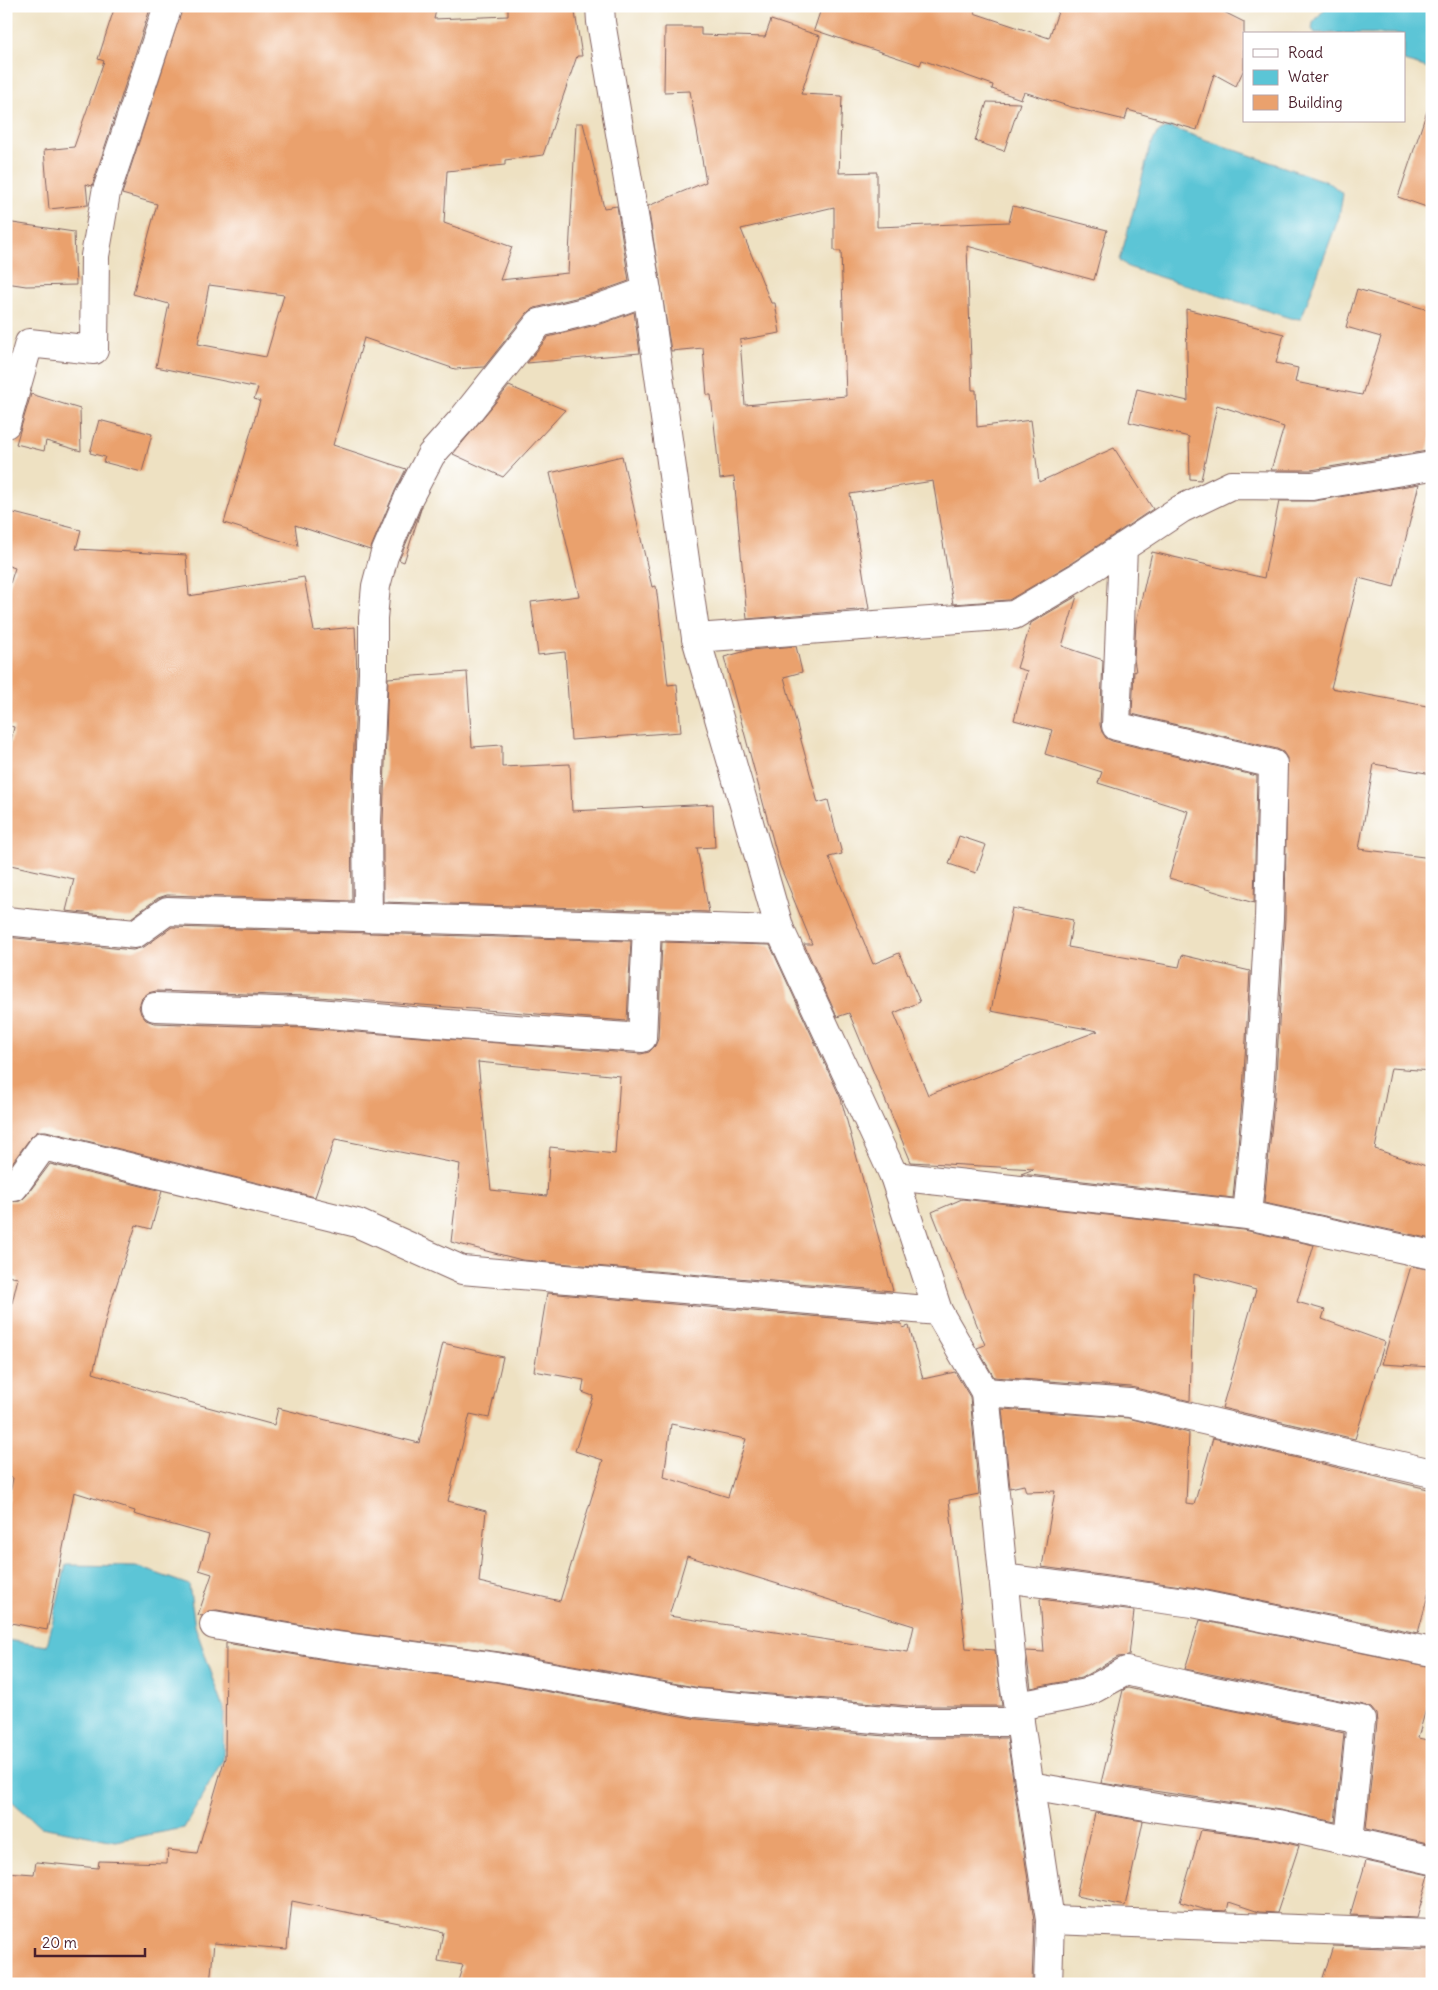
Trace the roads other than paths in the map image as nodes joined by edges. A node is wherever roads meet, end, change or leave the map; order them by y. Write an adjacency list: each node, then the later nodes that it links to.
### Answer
1 (168, 6): 4 (street)
2 (600, 6): 3 (street)
3 (647, 291): 7 (street); 8 (street)
4 (6, 424)
5 (1432, 466): 6 (street)
6 (1123, 547): 7 (street); 15 (street)
7 (696, 638): 11 (street)
8 (368, 918): 9 (street); 10 (street)
9 (6, 921)
10 (647, 927): 11 (street); 12 (street)
11 (780, 930): 13 (street)
12 (155, 1007)
13 (894, 1176): 15 (street); 17 (street)
14 (6, 1186): 17 (street)
15 (1248, 1215): 16 (street)
16 (1432, 1255)
17 (938, 1312): 18 (street)
18 (985, 1392): 19 (street); 20 (street)
19 (1432, 1473)
20 (1003, 1578): 22 (street); 23 (street)
21 (214, 1625): 23 (street)
22 (1432, 1652)
23 (1019, 1714): 24 (street); 25 (street)
24 (1030, 1786): 25 (street); 27 (street)
25 (1349, 1841): 26 (street)
26 (1432, 1860)
27 (1050, 1920): 28 (street); 29 (street)
28 (1432, 1934)
29 (1048, 1984)

